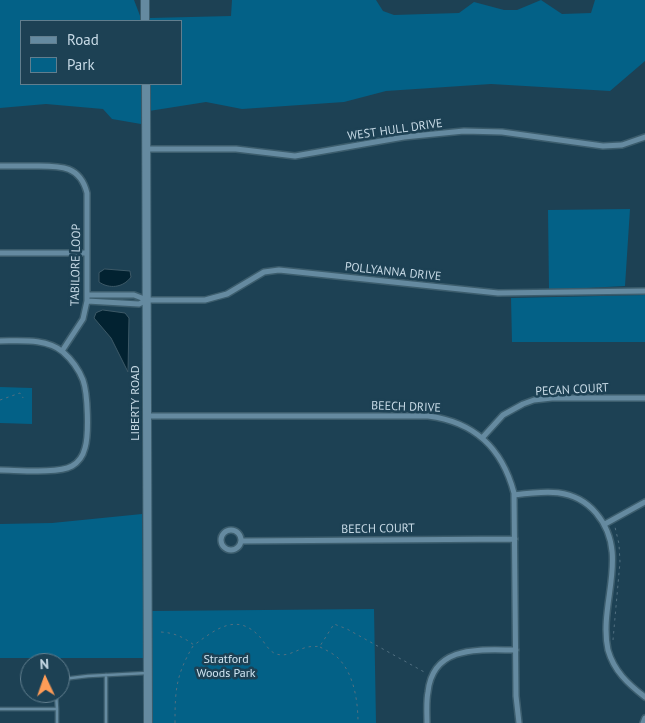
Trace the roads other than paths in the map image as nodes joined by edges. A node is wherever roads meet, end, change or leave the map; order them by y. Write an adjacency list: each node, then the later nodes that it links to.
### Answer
1 (145, 0): 2 (street)
2 (144, 20)
3 (146, 85): 5 (street, LIBERTY ROAD)
4 (645, 136): 5 (street, WEST HULL DRIVE)
5 (146, 149): 11 (street, LIBERTY ROAD)
6 (0, 166): 8 (street, TABILORE LOOP)
7 (0, 253): 8 (street)
8 (87, 253): 10 (street, TABILORE LOOP)
9 (645, 291): 11 (street, POLLYANNA DRIVE)
10 (87, 295): 11 (street); 12 (street, TABILORE LOOP)
11 (147, 300): 12 (street); 16 (street, LIBERTY ROAD)
12 (87, 301): 14 (street, TABILORE LOOP)
13 (0, 340): 14 (street)
14 (62, 351): 18 (street)
15 (645, 398): 17 (street, PECAN COURT)
16 (148, 416): 17 (street, BEECH DRIVE); 25 (street, LIBERTY ROAD)
17 (482, 437): 19 (street, BEECH DRIVE)
18 (0, 470)
19 (514, 495): 21 (street); 22 (street, BEECH DRIVE)
20 (645, 502): 21 (street)
21 (606, 524): 28 (street)
22 (515, 539): 23 (street, BEECH COURT); 24 (street, BEECH DRIVE)
23 (242, 541): 23 (street, BEECH COURT)
24 (516, 650): 36 (street); 37 (street, BEECH DRIVE)
25 (148, 673): 26 (lane); 35 (street, LIBERTY ROAD)
26 (106, 676): 27 (lane); 34 (lane)
27 (70, 679)
28 (645, 697)
29 (57, 703): 31 (lane)
30 (0, 708): 31 (lane)
31 (57, 709): 33 (lane)
32 (645, 718): 38 (street)
33 (58, 723)
34 (106, 723)
35 (148, 723)
36 (427, 723)
37 (519, 723)
38 (644, 723)

